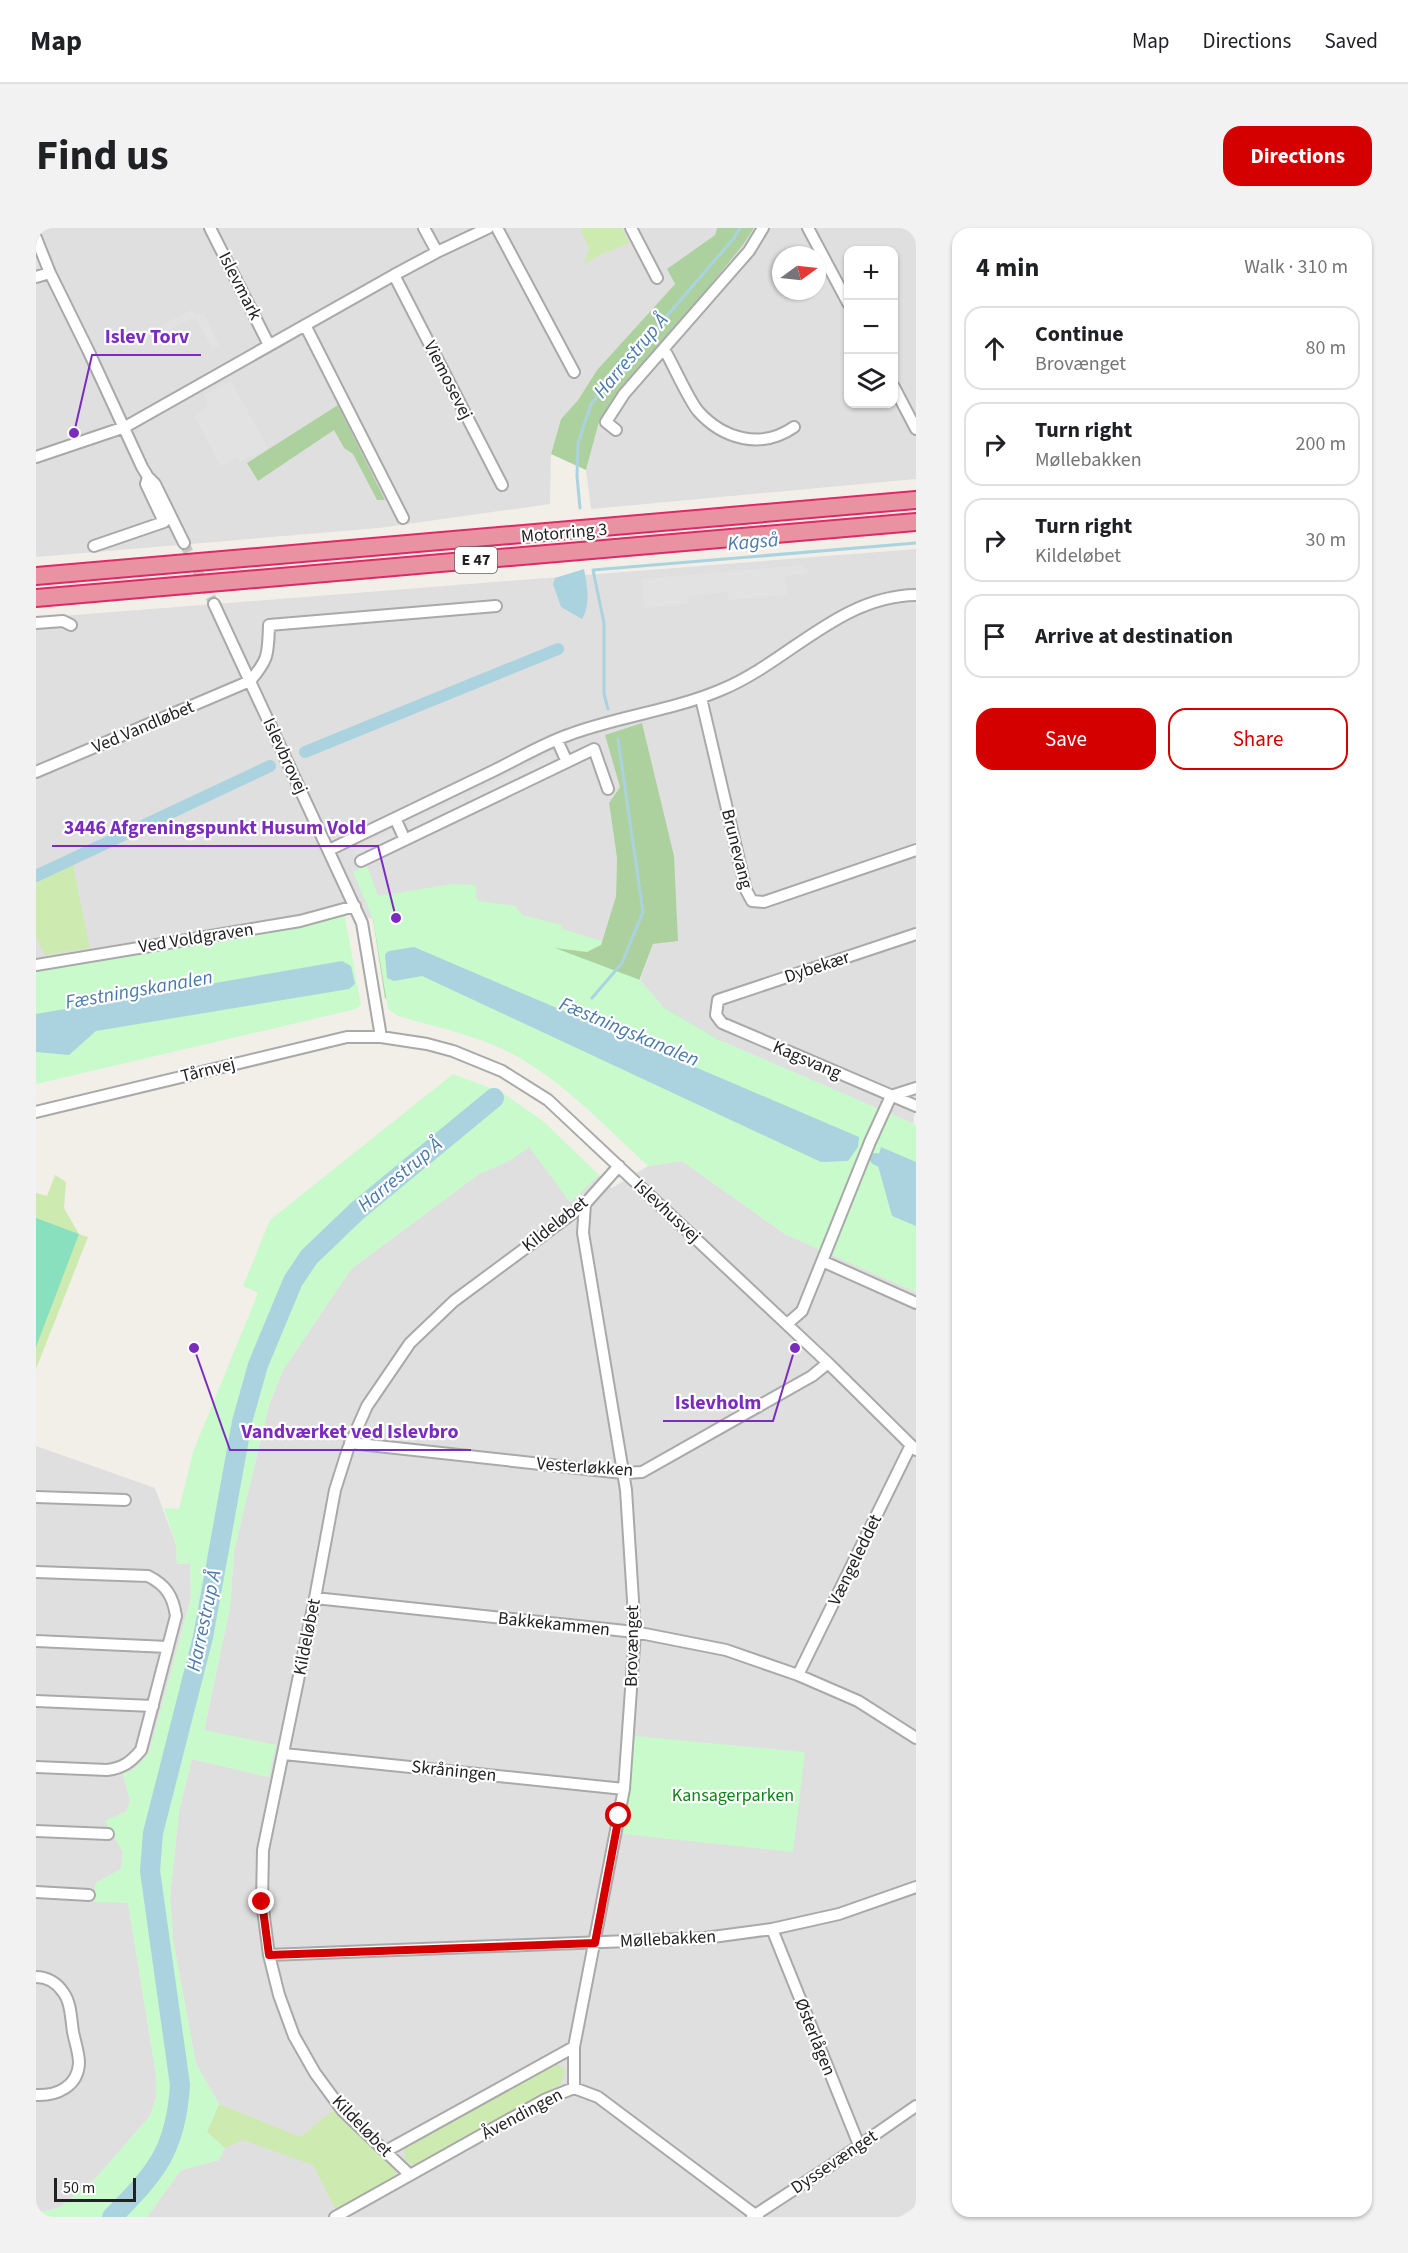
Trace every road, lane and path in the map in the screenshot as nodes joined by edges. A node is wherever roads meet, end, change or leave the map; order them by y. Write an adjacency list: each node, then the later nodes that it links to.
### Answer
1 (210, 228): 16 (street, Islevmark)
2 (424, 228): 9 (street)
3 (488, 228): 9 (street)
4 (497, 228): 18 (street)
5 (631, 228): 13 (street)
6 (763, 228): 17 (street)
7 (808, 228): 14 (street)
8 (36, 238): 10 (street)
9 (437, 252): 11 (street)
10 (50, 273): 12 (street); 20 (street)
11 (394, 275): 15 (street); 26 (street, Viemosevej)
12 (36, 277)
13 (657, 278)
14 (847, 300)
15 (305, 325): 16 (street); 28 (street)
16 (269, 345): 20 (street)
17 (664, 349): 21 (street); 22 (street)
18 (574, 372)
19 (898, 395): 23 (street)
20 (125, 427): 24 (street); 25 (street)
21 (794, 428)
22 (616, 429)
23 (916, 429)
24 (36, 457)
25 (151, 481): 30 (street); 31 (street)
26 (501, 485)
27 (916, 500): 32 (highway, Motorring 3 / E 47)
28 (403, 518)
29 (916, 522): 34 (highway, Motorring 3 / E 47)
30 (184, 543)
31 (94, 546)
32 (36, 576)
33 (916, 595): 40 (street)
34 (36, 598)
35 (214, 604): 39 (street, Islevbrovej)
36 (496, 606): 39 (street)
37 (36, 623): 38 (street)
38 (70, 625)
39 (250, 681): 43 (street, Ved Vandløbet); 47 (street, Islevbrovej)
40 (700, 698): 41 (street); 48 (street, Brunevang)
41 (557, 740): 42 (street); 45 (street)
42 (567, 762): 44 (street); 46 (street)
43 (36, 772)
44 (608, 789)
45 (395, 818): 46 (street); 47 (street)
46 (405, 840): 49 (street)
47 (330, 850): 50 (street, Islevbrovej)
48 (916, 850)
49 (361, 861)
50 (355, 906): 52 (street, Ved Voldgraven); 54 (street, Islevbrovej)
51 (916, 934): 53 (street, Dybekær)
52 (36, 964)
53 (718, 1000): 56 (street, Kagsvang)
54 (381, 1037): 58 (street, Tårnvej); 59 (street, Islevhusvej)
55 (916, 1088): 56 (street)
56 (891, 1096): 57 (street, Kagsvang); 61 (street)
57 (916, 1106)
58 (36, 1112)
59 (619, 1166): 60 (street, Kildeløbet); 63 (street, Islevhusvej)
60 (585, 1204): 65 (street, Kildeløbet); 67 (street, Brovænget)
61 (822, 1261): 62 (street); 63 (street)
62 (916, 1303)
63 (787, 1324): 64 (street, Islevhusvej)
64 (828, 1363): 66 (street, Islevhusvej); 67 (street, Vesterløkken)
65 (350, 1443): 67 (street, Vesterløkken); 71 (street, Kildeløbet)
66 (914, 1447): 75 (street, Vængeleddet)
67 (623, 1473): 72 (street, Brovænget)
68 (36, 1497): 69 (street)
69 (125, 1500)
70 (36, 1572): 74 (street)
71 (315, 1598): 72 (street, Bakkekammen); 79 (street, Kildeløbet)
72 (635, 1632): 75 (street, Bakkekammen); 81 (street, Brovænget)
73 (36, 1641): 74 (street)
74 (168, 1647): 77 (street)
75 (798, 1675): 78 (street, Bakkekammen)
76 (36, 1701): 77 (street)
77 (153, 1706): 80 (street)
78 (916, 1738)
79 (284, 1754): 81 (street, Skråningen); 89 (street, Kildeløbet)
80 (36, 1767)
81 (624, 1789): 88 (street, Brovænget)
82 (36, 1831): 83 (street)
83 (108, 1834)
84 (916, 1887): 87 (street, Møllebakken)
85 (36, 1892): 86 (street)
86 (89, 1895)
87 (772, 1929): 88 (street, Møllebakken); 95 (street, Østerlågen)
88 (595, 1943): 89 (street, Møllebakken); 91 (street, Brovænget)
89 (269, 1955): 96 (street, Kildeløbet)
90 (36, 1977): 93 (street)
91 (574, 2047): 92 (street, Brovænget); 96 (street, Åvendingen)
92 (574, 2088): 97 (street, Åvendingen); 98 (street, Åvendingen)
93 (36, 2095)
94 (916, 2106): 95 (street, Dyssevænget)
95 (859, 2145): 98 (street, Dyssevænget)
96 (386, 2151): 97 (street, Kildeløbet)
97 (410, 2175): 99 (street, Åvendingen)
98 (755, 2216)
99 (335, 2217)

